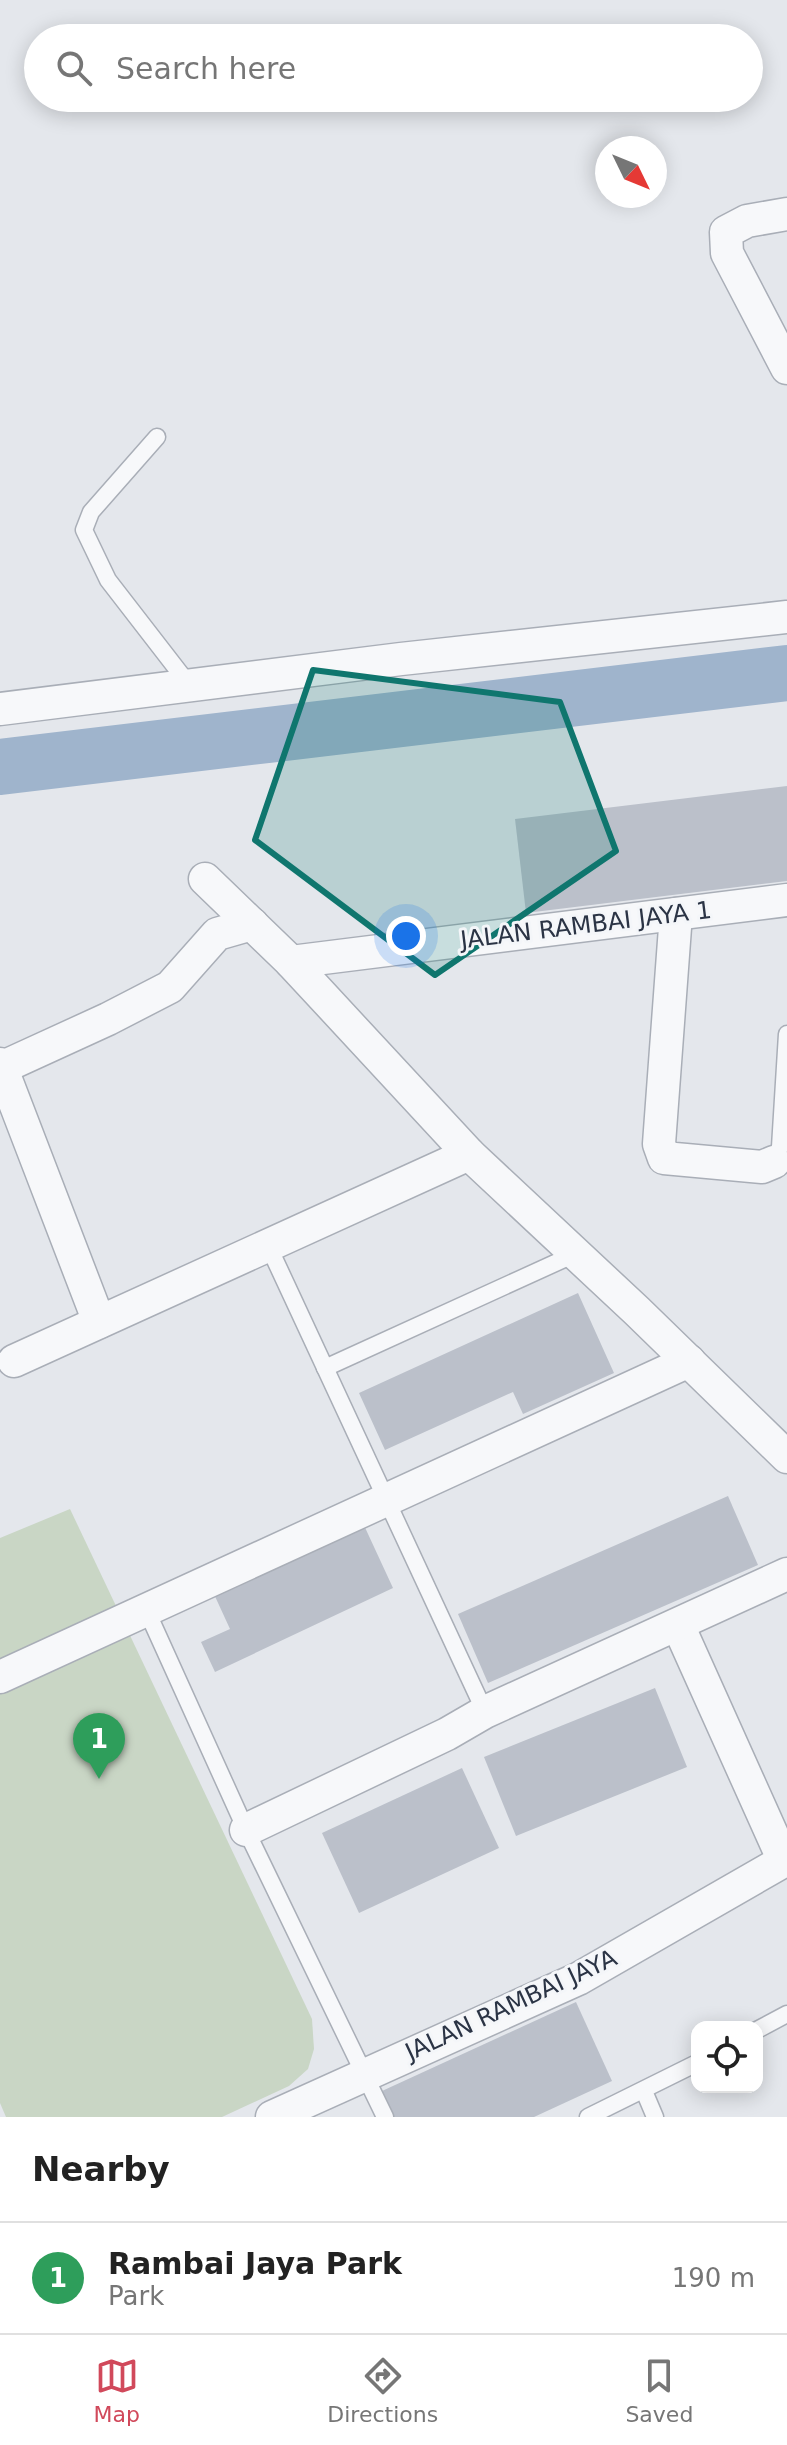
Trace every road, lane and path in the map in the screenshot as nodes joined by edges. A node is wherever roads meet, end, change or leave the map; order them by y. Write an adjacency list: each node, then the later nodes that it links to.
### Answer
1 (787, 214): 2 (street)
2 (787, 368)
3 (157, 437): 5 (lane)
4 (787, 617): 5 (street)
5 (190, 686): 6 (street)
6 (0, 709)
7 (205, 879): 10 (street)
8 (787, 900): 9 (street, JALAN RAMBAI JAYA 1)
9 (676, 914): 11 (street, JALAN RAMBAI JAYA 1); 15 (street)
10 (252, 924): 11 (street); 13 (street)
11 (291, 962): 14 (street)
12 (787, 1034): 15 (lane)
13 (1, 1066): 18 (street)
14 (469, 1154): 16 (street); 17 (street)
15 (774, 1162)
16 (268, 1245): 18 (street); 21 (lane)
17 (575, 1254): 20 (street); 21 (lane)
18 (99, 1322): 19 (street)
19 (14, 1361)
20 (689, 1361): 22 (street); 23 (street)
21 (325, 1368): 23 (lane)
22 (787, 1457)
23 (386, 1499): 25 (street); 28 (lane)
24 (787, 1574): 26 (street)
25 (146, 1609): 27 (street); 29 (lane)
26 (678, 1625): 28 (street); 30 (street)
27 (0, 1677)
28 (485, 1712): 29 (street)
29 (246, 1830): 34 (lane)
30 (786, 1860): 34 (street, JALAN RAMBAI JAYA)
31 (787, 2014): 32 (lane)
32 (763, 2027)
33 (691, 2066): 35 (lane)
34 (363, 2074): 36 (street, JALAN RAMBAI JAYA); 37 (lane)
35 (644, 2091): 38 (lane); 39 (lane)
36 (272, 2117)
37 (385, 2117)
38 (588, 2117)
39 (655, 2117)

